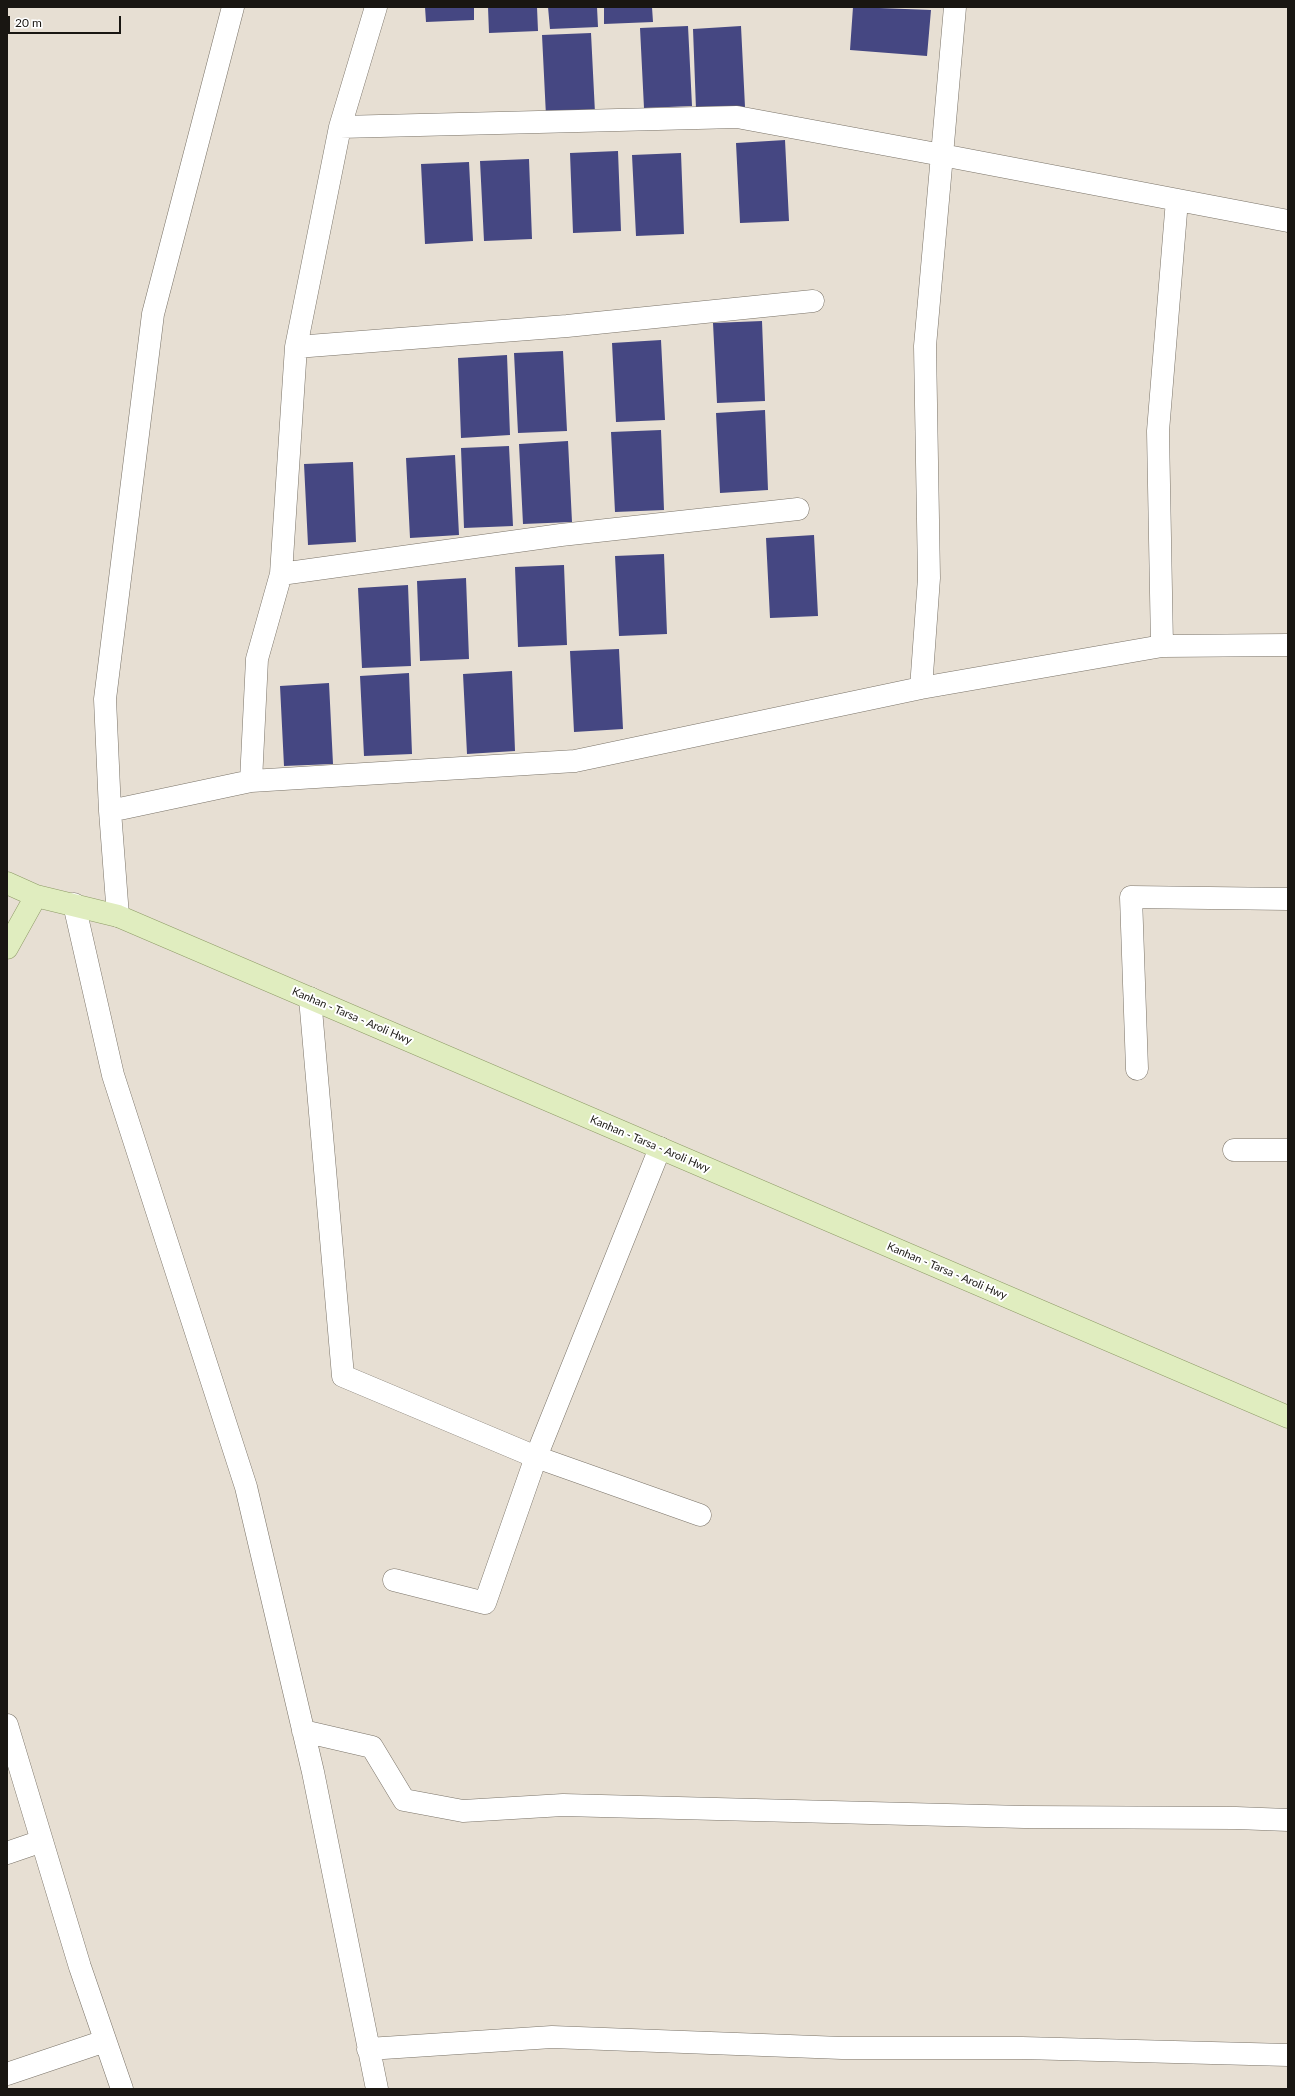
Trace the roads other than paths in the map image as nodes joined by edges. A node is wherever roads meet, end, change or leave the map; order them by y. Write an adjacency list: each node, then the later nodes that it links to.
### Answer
1 (233, 7): 16 (street)
2 (376, 7): 4 (street)
3 (955, 7): 5 (street)
4 (340, 127): 5 (street); 9 (street)
5 (942, 155): 6 (street); 14 (street)
6 (1177, 200): 7 (street); 13 (street)
7 (1288, 221)
8 (813, 302): 9 (street)
9 (296, 347): 11 (street)
10 (798, 509): 11 (street)
11 (281, 574): 15 (street)
12 (1288, 645): 13 (street)
13 (1162, 646): 14 (street)
14 (921, 688): 15 (street)
15 (251, 781): 16 (street)
16 (110, 811): 21 (street)
17 (7, 883): 18 (main road, Kanhan - Tarsa - Aroli Hwy)
18 (36, 896): 20 (main road, Kanhan - Tarsa - Aroli Hwy); 22 (main road)
19 (1288, 899): 24 (street)
20 (74, 904): 21 (main road, Kanhan - Tarsa - Aroli Hwy); 33 (street)
21 (118, 916): 23 (main road, Kanhan - Tarsa - Aroli Hwy)
22 (7, 948)
23 (310, 998): 25 (main road, Kanhan - Tarsa - Aroli Hwy); 29 (street)
24 (1137, 1069)
25 (660, 1148): 28 (main road, Kanhan - Tarsa - Aroli Hwy); 29 (street)
26 (1234, 1150): 27 (street)
27 (1288, 1150)
28 (1288, 1417)
29 (536, 1458): 30 (street); 31 (street)
30 (700, 1515)
31 (394, 1580)
32 (7, 1725): 35 (street)
33 (303, 1730): 34 (street); 38 (street)
34 (1288, 1820)
35 (42, 1840): 36 (street); 37 (street)
36 (7, 1853)
37 (105, 2041): 40 (street); 41 (street)
38 (368, 2049): 39 (street); 42 (street)
39 (1288, 2055)
40 (7, 2074)
41 (122, 2089)
42 (377, 2089)

